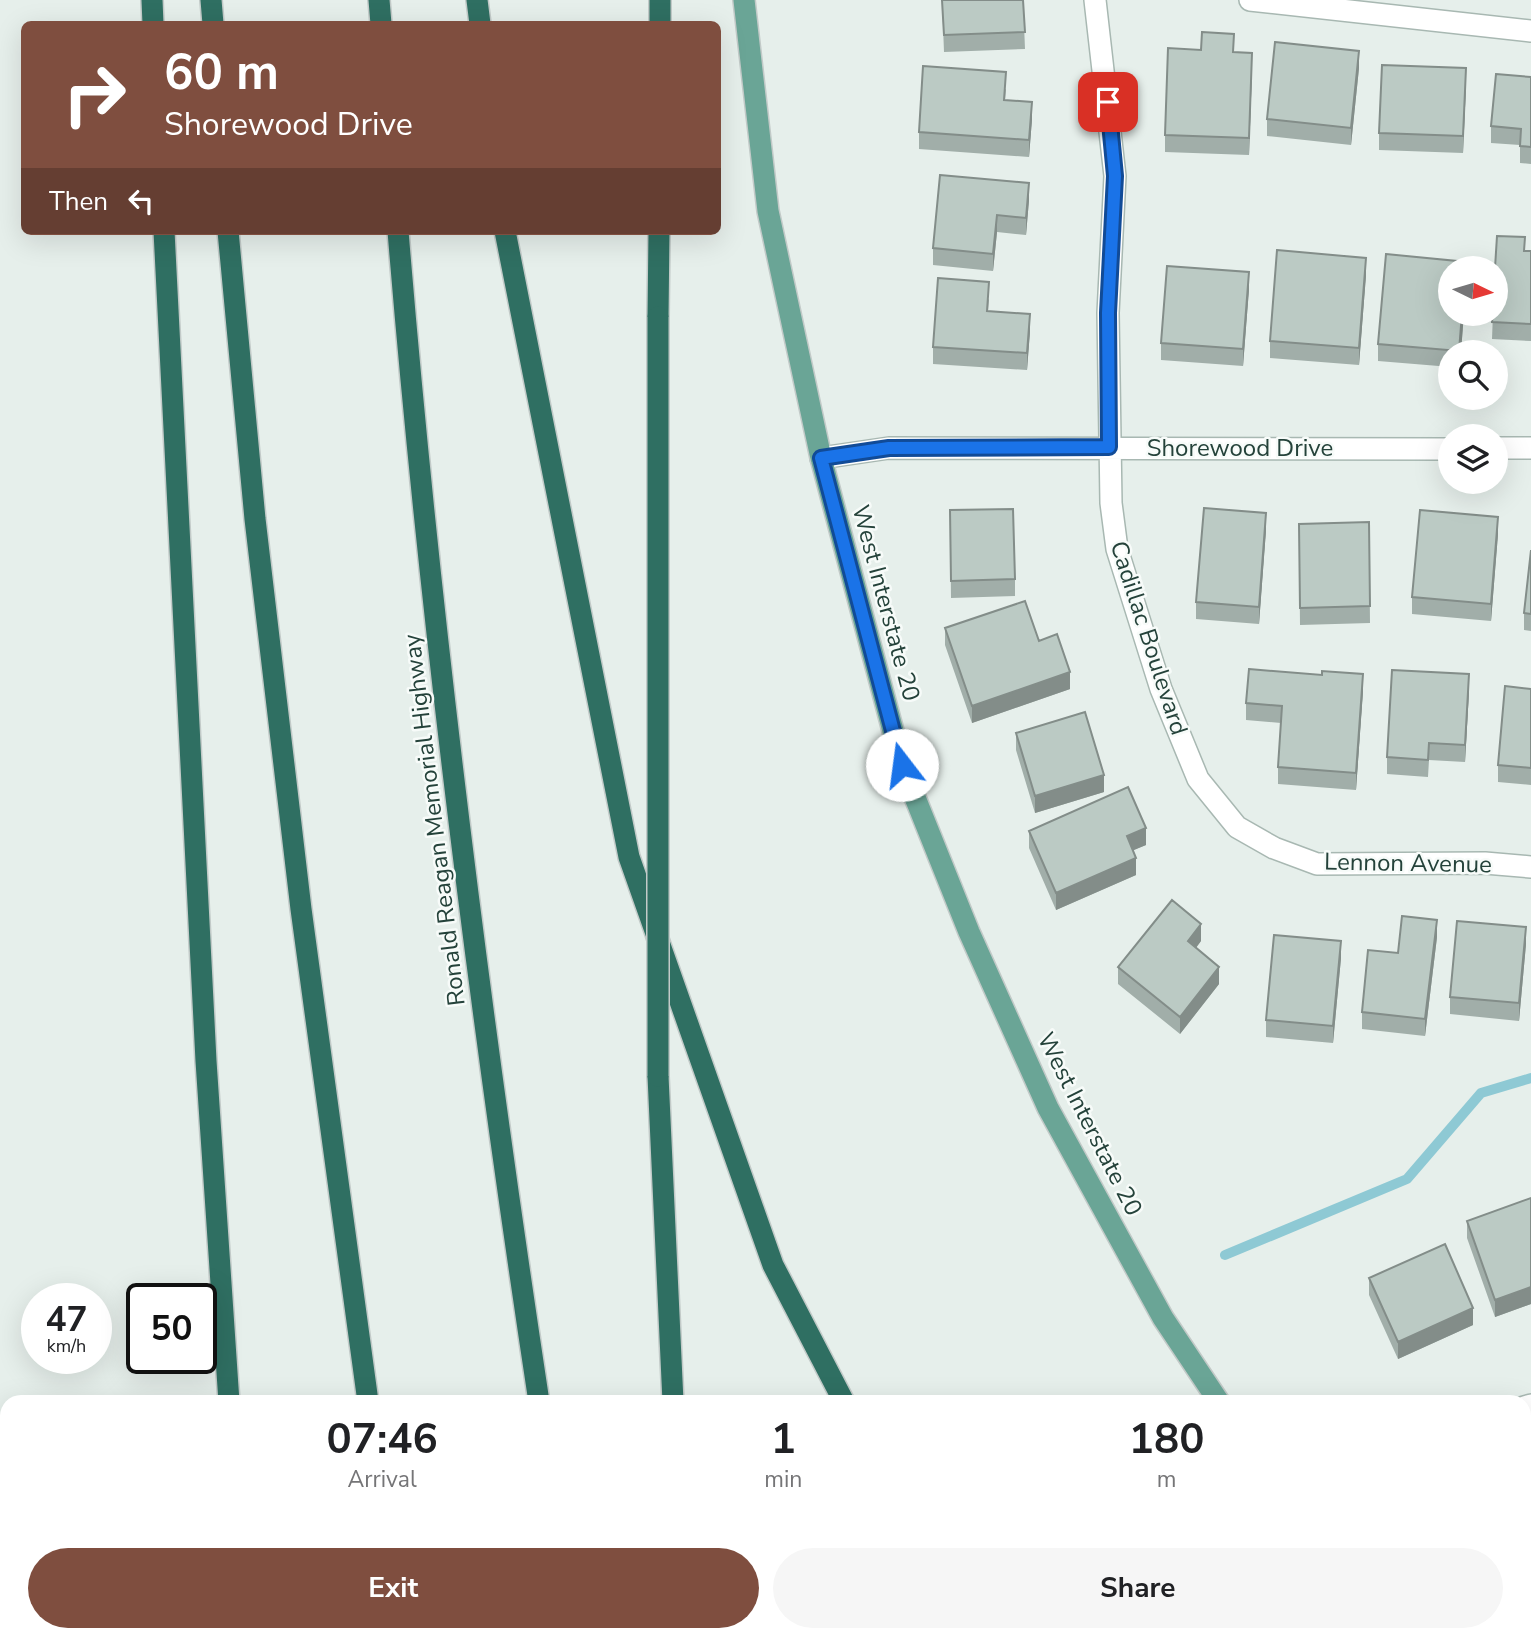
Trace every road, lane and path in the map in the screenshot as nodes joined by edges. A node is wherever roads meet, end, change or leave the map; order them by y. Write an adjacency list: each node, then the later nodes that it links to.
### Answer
1 (152, 0): 9 (highway)
2 (211, 0): 10 (highway)
3 (379, 0): 11 (highway)
4 (477, 0): 12 (highway)
5 (660, 0): 13 (highway)
6 (744, 0): 24 (main road, West Interstate 20)
7 (1096, 0): 20 (street, Cadillac Boulevard)
8 (1250, 0): 14 (street)
9 (153, 21)
10 (213, 21)
11 (381, 21)
12 (480, 21)
13 (660, 21)
14 (1531, 32)
15 (164, 235): 27 (highway)
16 (228, 235): 28 (highway)
17 (398, 235): 29 (highway, Ronald Reagan Memorial Highway)
18 (506, 235): 31 (highway)
19 (659, 235): 30 (highway, bridge)
20 (1109, 447): 22 (street, Shorewood Drive); 24 (street, Shorewood Drive); 25 (street, Cadillac Boulevard)
21 (1531, 448): 23 (street)
22 (1438, 449)
23 (1508, 449)
24 (821, 458): 32 (main road, West Interstate 20)
25 (1218, 805): 26 (street, Lennon Avenue)
26 (1531, 867)
27 (229, 1395)
28 (367, 1395)
29 (538, 1395)
30 (673, 1395)
31 (840, 1395)
32 (1214, 1395)

